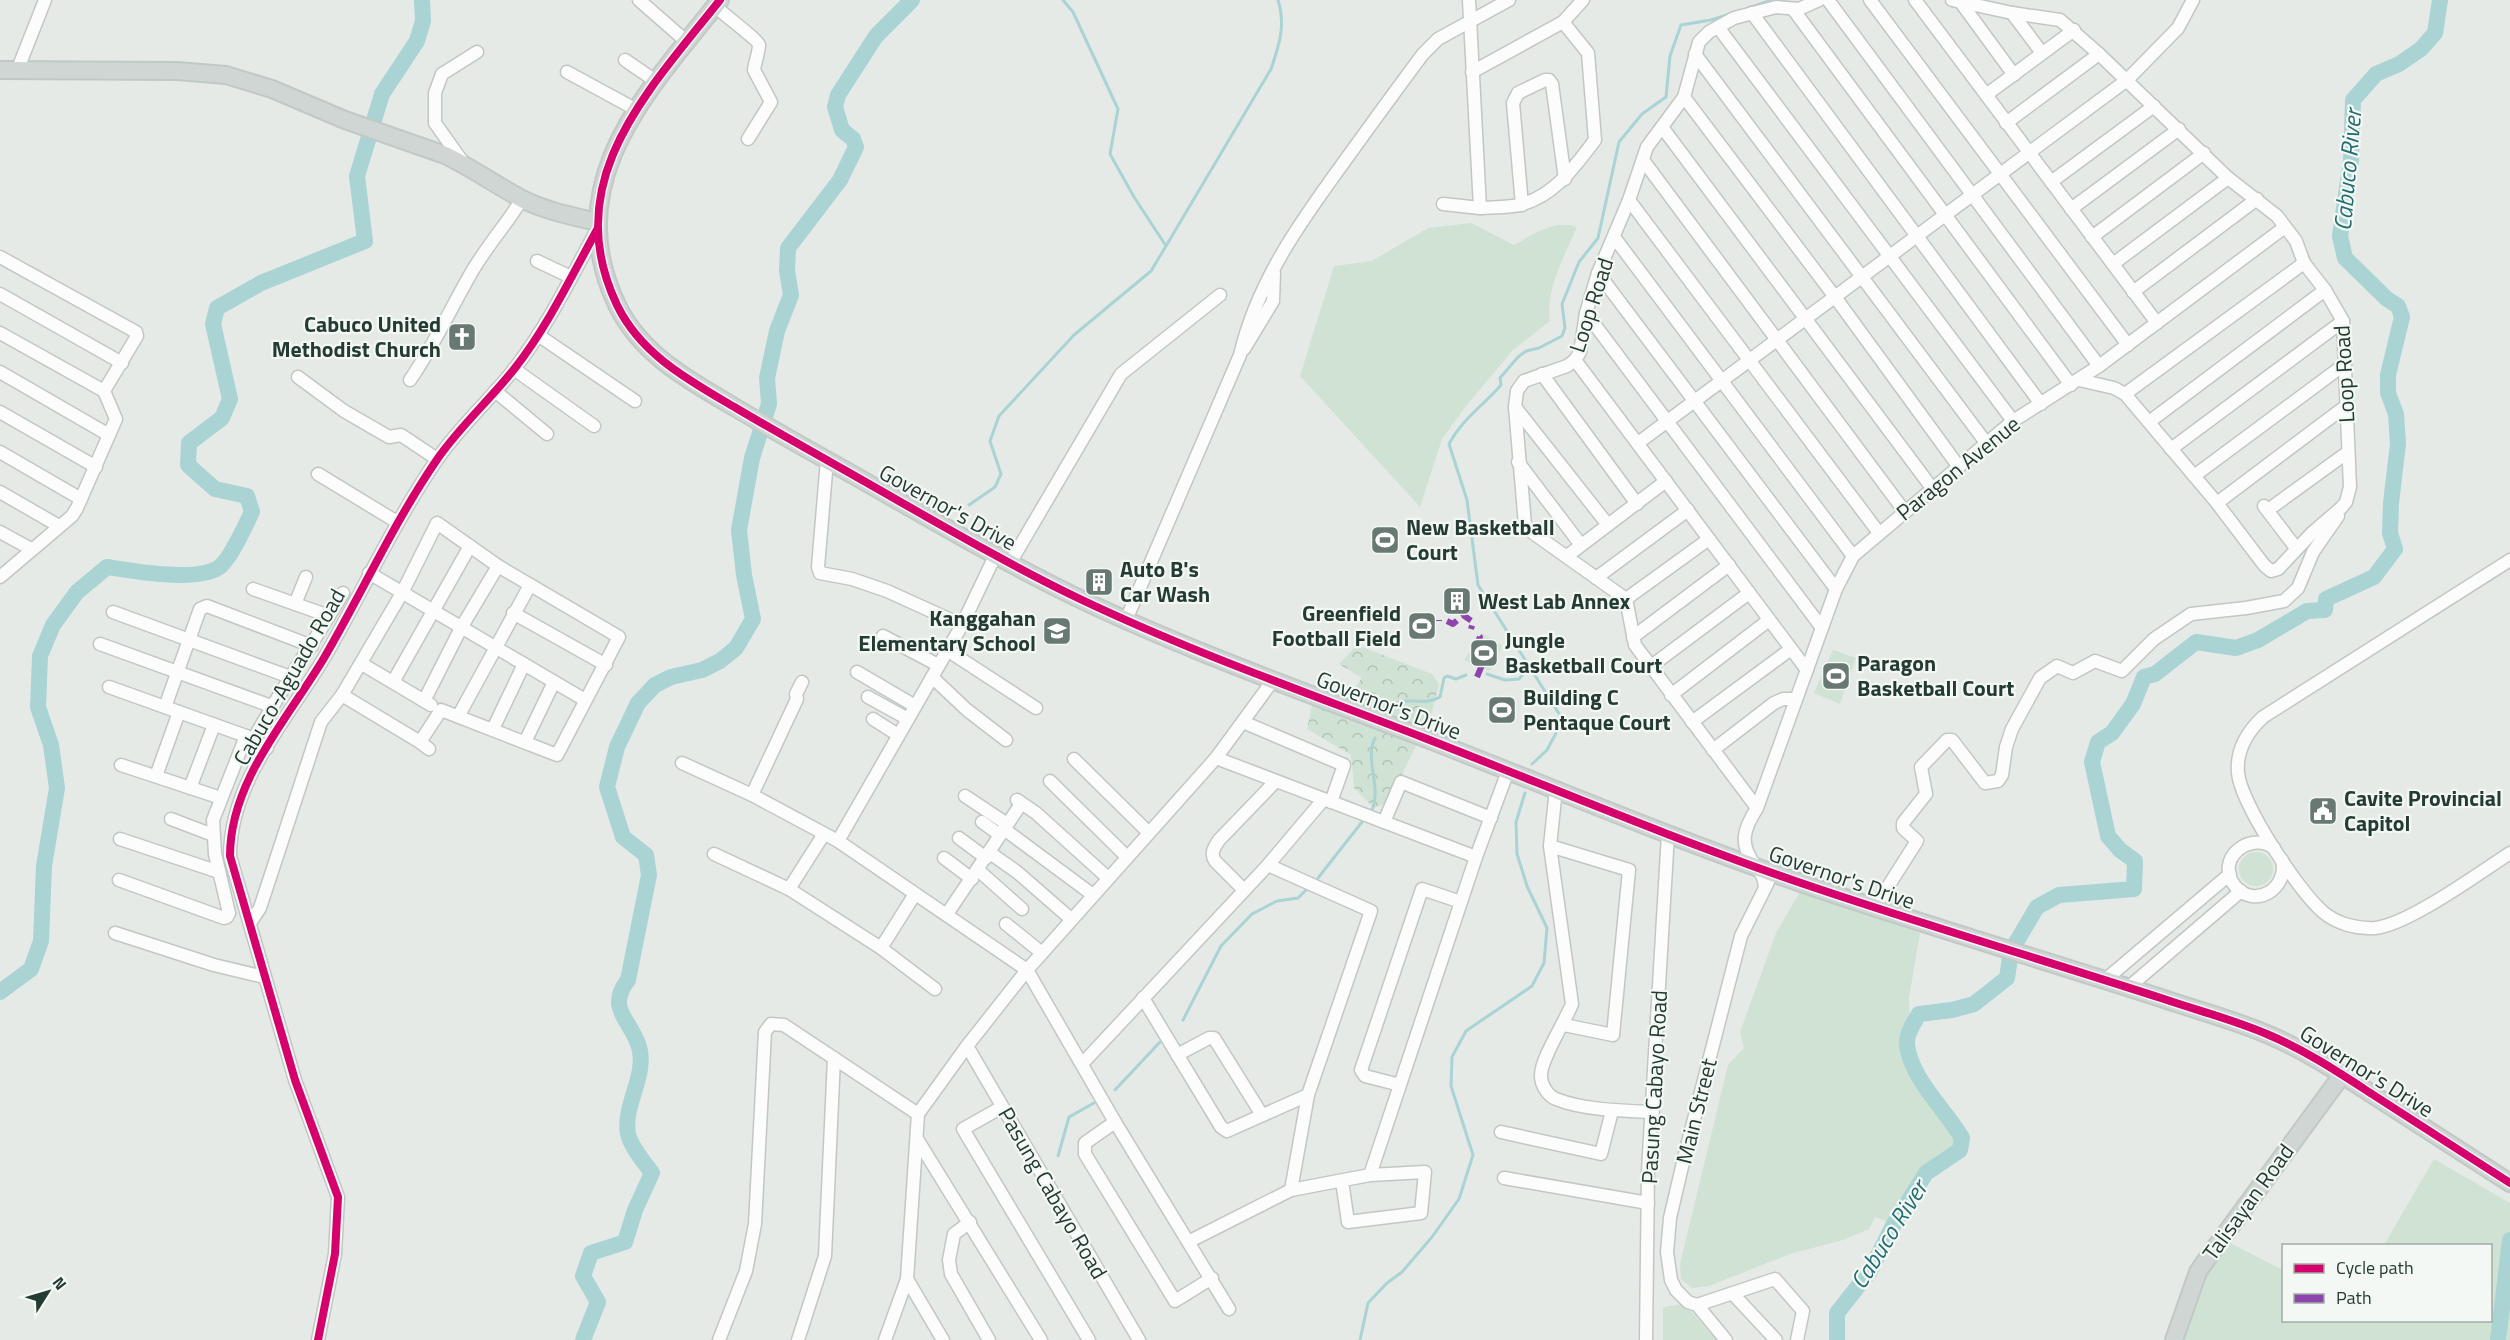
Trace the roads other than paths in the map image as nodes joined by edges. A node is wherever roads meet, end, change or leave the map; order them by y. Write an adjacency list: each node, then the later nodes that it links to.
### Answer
1 (45, 0): 28 (street)
2 (639, 0): 20 (street)
3 (1469, 0): 17 (street)
4 (1509, 0): 17 (street)
5 (1583, 0): 16 (street)
6 (1819, 0): 13 (street, Loop Road)
7 (1827, 0): 48 (street)
8 (1870, 0): 44 (street)
9 (1915, 0): 32 (street)
10 (2193, 0): 30 (street)
11 (1957, 2): 15 (street, Loop Road); 29 (street)
12 (718, 3): 20 (main road, Governor's Drive); 39 (street)
13 (1793, 9): 14 (street, Loop Road); 56 (street)
14 (1752, 13): 18 (street, Loop Road); 59 (street)
15 (2012, 13): 19 (street, Loop Road); 22 (street)
16 (1563, 22): 27 (street); 46 (street)
17 (1469, 23): 27 (street); 163 (street)
18 (1718, 27): 23 (street, Loop Road); 62 (street)
19 (2073, 30): 22 (street); 24 (street, Loop Road)
20 (687, 42): 31 (main road, Governor's Drive)
21 (477, 51): 43 (street)
22 (2042, 53): 29 (street)
23 (1695, 54): 33 (street, Loop Road); 69 (street)
24 (2098, 54): 30 (street, Loop Road); 36 (street)
25 (625, 60): 31 (street)
26 (567, 72): 35 (street)
27 (1472, 72): 54 (street)
28 (5, 73): 43 (main road)
29 (2014, 75): 32 (street)
30 (2127, 80): 34 (street, Loop Road); 40 (street)
31 (657, 82): 35 (main road, Governor's Drive)
32 (1986, 95): 36 (street)
33 (1684, 97): 37 (street, Loop Road); 74 (street)
34 (2154, 106): 38 (street, Loop Road); 47 (street)
35 (637, 110): 57 (main road, Governor's Drive)
36 (2006, 123): 40 (street)
37 (1662, 127): 42 (street, Loop Road); 76 (street)
38 (2179, 129): 41 (street, Loop Road); 55 (street)
39 (748, 139)
40 (2029, 153): 44 (street); 47 (street)
41 (2204, 153): 45 (street, Loop Road); 61 (street)
42 (1643, 160): 51 (street, Loop Road); 81 (street)
43 (464, 164): 49 (main road)
44 (2000, 174): 48 (street); 82 (street)
45 (2229, 178): 50 (street, Loop Road); 66 (street)
46 (1565, 179): 53 (street); 53 (street)
47 (2051, 182): 55 (street)
48 (1972, 195): 56 (street); 87 (street)
49 (522, 199): 57 (main road); 92 (street)
50 (2257, 199): 58 (street, Loop Road); 71 (street)
51 (1629, 200): 60 (street, Loop Road); 84 (street)
52 (1443, 204): 54 (street)
53 (1522, 205): 54 (street)
54 (1480, 208)
55 (2071, 209): 61 (street)
56 (1945, 215): 59 (street); 94 (street)
57 (598, 225): 68 (street, Cabuco-Aguado Road); 116 (main road, Governor's Drive)
58 (2285, 227): 65 (street, Loop Road); 78 (street, Paragon Avenue)
59 (1917, 236): 62 (street); 100 (street)
60 (1614, 237): 67 (street, Loop Road); 93 (street)
61 (2092, 237): 66 (street)
62 (1890, 256): 69 (street); 104 (street)
63 (0, 257): 85 (street)
64 (537, 261): 68 (street)
65 (2304, 263): 70 (street, Loop Road); 97 (street)
66 (2113, 264): 71 (street)
67 (1598, 273): 75 (street, Loop Road); 99 (street)
68 (571, 277): 80 (street, Cabuco-Aguado Road)
69 (1862, 277): 74 (street); 111 (street)
70 (2325, 290): 77 (street, Loop Road); 106 (street)
71 (2133, 292): 78 (street)
72 (0, 294): 85 (street)
73 (1220, 295): 143 (street)
74 (1835, 297): 76 (street); 119 (street)
75 (1586, 313): 83 (street, Loop Road); 105 (street)
76 (1807, 318): 81 (street); 123 (street)
77 (2343, 321): 86 (street, Loop Road); 112 (street)
78 (2157, 323): 82 (street, Paragon Avenue)
79 (0, 333): 96 (street)
80 (538, 335): 88 (street, Cabuco-Aguado Road); 98 (street)
81 (1778, 339): 84 (street); 130 (street)
82 (2128, 345): 87 (street, Paragon Avenue)
83 (1575, 360): 90 (street, Loop Road); 110 (street)
84 (1750, 360): 93 (street); 135 (street)
85 (122, 363): 96 (street)
86 (2345, 364): 101 (street, Loop Road); 121 (street)
87 (2099, 366): 94 (street, Paragon Avenue)
88 (514, 369): 95 (street, Cabuco-Aguado Road); 107 (street)
89 (0, 372): 109 (street)
90 (1542, 374): 102 (street, Loop Road); 128 (street)
91 (298, 377): 115 (street)
92 (410, 380)
93 (1722, 381): 99 (street); 142 (street)
94 (2075, 382): 97 (street); 100 (street, Paragon Avenue)
95 (495, 391): 108 (street); 115 (street, Cabuco-Aguado Road)
96 (104, 392): 109 (street)
97 (2125, 394): 106 (street)
98 (635, 401)
99 (1695, 401): 105 (street); 152 (street)
100 (2041, 404): 104 (street, Paragon Avenue)
101 (2346, 406): 114 (street, Loop Road); 127 (street)
102 (1515, 407): 117 (street, Loop Road); 132 (street)
103 (0, 412): 118 (street)
104 (2013, 421): 111 (street, Paragon Avenue)
105 (1667, 422): 110 (street); 167 (street)
106 (2149, 422): 112 (street)
107 (594, 426)
108 (547, 434)
109 (109, 435): 118 (street)
110 (1638, 443): 122 (street)
111 (1987, 444): 119 (street, Paragon Avenue)
112 (2171, 449): 121 (street)
113 (0, 452): 125 (street)
114 (2348, 452): 126 (street, Loop Road); 139 (street)
115 (437, 459): 131 (street, Cabuco-Aguado Road)
116 (828, 460): 143 (main road, Governor's Drive); 165 (street)
117 (1518, 462): 137 (street); 141 (street, Loop Road)
118 (96, 467): 125 (street)
119 (1959, 467): 123 (street, Paragon Avenue)
120 (318, 474): 131 (street)
121 (2194, 476): 127 (street)
122 (1666, 481): 128 (street); 129 (street)
123 (1932, 488): 130 (street, Paragon Avenue)
124 (0, 492): 133 (street)
125 (81, 499): 133 (street)
126 (2346, 502): 139 (street); 272 (street)
127 (2217, 503): 139 (street)
128 (1636, 504): 132 (street)
129 (1688, 510): 136 (street); 150 (street)
130 (1905, 512): 135 (street, Paragon Avenue)
131 (397, 522): 148 (street, Cabuco-Aguado Road)
132 (1608, 525): 137 (street)
133 (59, 526): 140 (street)
134 (0, 532): 140 (street)
135 (1879, 533): 142 (street, Paragon Avenue)
136 (1709, 539): 145 (street); 157 (street)
137 (1581, 545): 141 (street)
138 (470, 546): 146 (street); 155 (street); 159 (street)
139 (2296, 548)
140 (30, 549): 147 (street)
141 (1567, 556): 150 (street, Loop Road)
142 (1853, 556): 152 (street, Paragon Avenue)
143 (1003, 560): 163 (main road, Governor's Drive); 165 (street)
144 (2510, 560): 232 (street)
145 (1729, 565): 156 (street); 169 (street)
146 (498, 566): 151 (street); 166 (street)
147 (2, 572)
148 (369, 573): 155 (street); 214 (street, Cabuco-Aguado Road)
149 (306, 577): 158 (street)
150 (1596, 578): 157 (street, Loop Road)
151 (530, 585): 161 (street); 178 (street)
152 (1836, 588): 167 (street, Paragon Avenue)
153 (253, 589): 158 (street)
154 (343, 593): 162 (street)
155 (402, 593): 159 (street); 176 (street)
156 (1749, 593): 164 (street); 180 (street)
157 (1626, 599): 169 (street)
158 (295, 604): 162 (street)
159 (432, 610): 166 (street); 187 (street)
160 (113, 612): 170 (street)
161 (513, 614): 173 (street); 178 (street)
162 (329, 616): 172 (street)
163 (1126, 620): 186 (main road, Governor's Drive)
164 (1769, 620): 174 (street); 192 (street)
165 (962, 625): 175 (street)
166 (461, 628): 173 (street); 196 (street)
167 (1822, 628): 181 (street, Paragon Avenue)
168 (883, 636): 179 (street)
169 (1633, 637): 180 (street)
170 (189, 639): 172 (street); 182 (street); 184 (street)
171 (100, 644): 182 (street)
172 (312, 646): 184 (street)
173 (495, 646): 177 (street); 203 (street)
174 (1791, 649): 181 (street); 207 (street)
175 (947, 650): 179 (street); 200 (street)
176 (362, 664): 187 (street); 191 (street)
177 (524, 664): 188 (street); 209 (street)
178 (606, 665): 195 (street)
179 (938, 665): 185 (street)
180 (1650, 667): 192 (street)
181 (1807, 670): 194 (street, Paragon Avenue)
182 (178, 671): 197 (street); 199 (street)
183 (857, 672): 198 (street)
184 (291, 677): 197 (street)
185 (932, 677): 198 (street); 212 (street)
186 (1274, 679): 206 (street); 220 (main road, Governor's Drive)
187 (393, 682): 196 (street)
188 (554, 682): 195 (street); 213 (street)
189 (802, 682): 226 (street)
190 (109, 687): 199 (street)
191 (342, 695): 201 (street); 276 (street)
192 (1671, 695): 207 (street)
193 (868, 697): 205 (street)
194 (1796, 699): 215 (street); 230 (street, Paragon Avenue)
195 (585, 700): 213 (street)
196 (424, 701): 201 (street)
197 (271, 706): 211 (street)
198 (915, 706): 205 (street)
199 (165, 707): 202 (street)
200 (1036, 708)
201 (441, 710): 203 (street)
202 (179, 712): 208 (street); 221 (street)
203 (459, 715): 209 (street)
204 (873, 719): 210 (street)
205 (908, 719): 210 (street)
206 (1244, 722): 216 (street); 229 (street)
207 (1692, 722): 215 (street)
208 (214, 725): 211 (street); 224 (street)
209 (493, 729): 213 (street)
210 (898, 735): 243 (street)
211 (250, 738): 214 (street); 228 (street)
212 (1006, 740)
213 (525, 742)
214 (267, 748): 276 (street, Cabuco-Aguado Road)
215 (1713, 750): 230 (street)
216 (1215, 758): 223 (street); 237 (street)
217 (1074, 759): 237 (street)
218 (682, 764): 226 (street)
219 (121, 765): 221 (street)
220 (1508, 771): 225 (main road, Governor's Drive); 231 (street)
221 (156, 776): 224 (street)
222 (1050, 781): 251 (street)
223 (1275, 782): 229 (street); 265 (street)
224 (190, 788): 228 (street)
225 (1556, 789): 239 (main road, Governor's Drive); 245 (street)
226 (752, 795): 238 (street)
227 (965, 796): 236 (street)
228 (221, 798): 240 (street)
229 (1327, 801): 235 (street); 255 (street)
230 (1757, 808): 246 (street, Paragon Avenue)
231 (1491, 818): 235 (street); 252 (street)
232 (2255, 818): 244 (street); 247 (street)
233 (171, 819): 240 (street)
234 (982, 822): 236 (street)
235 (1384, 822): 252 (street)
236 (1003, 829): 250 (street); 260 (street); 269 (street)
237 (1149, 833): 251 (street)
238 (824, 834): 243 (street); 264 (street)
239 (1668, 834): 254 (main road, Governor's Drive); 297 (street, Pasung Cabayo Road)
240 (213, 835): 257 (street)
241 (959, 838): 250 (street)
242 (120, 839): 257 (street)
243 (838, 841): 268 (street)
244 (2242, 845): 247 (street); 259 (street)
245 (1550, 846): 287 (street); 287 (street)
246 (1744, 846): 254 (street); 256 (street)
247 (2278, 852): 266 (street); 270 (street)
248 (2510, 853): 270 (street)
249 (714, 854): 264 (street)
250 (988, 856): 258 (street); 275 (street)
251 (1126, 857): 260 (street)
252 (1476, 857): 271 (street)
253 (944, 858): 258 (street)
254 (1729, 858): 256 (main road, Governor's Drive)
255 (1268, 865): 265 (street); 294 (street)
256 (1757, 868): 262 (main road, Governor's Drive); 263 (street)
257 (219, 872): 261 (street)
258 (975, 874): 273 (street); 274 (street)
259 (2230, 874): 267 (street); 283 (street)
260 (1108, 878): 269 (street)
261 (119, 880)
262 (1803, 884): 263 (street); 272 (main road, Governor's Drive)
263 (1765, 887): 314 (street, Main Street)
264 (789, 889): 279 (street)
265 (1244, 890): 286 (street)
266 (2274, 890): 267 (street); 270 (street)
267 (2241, 891): 284 (street)
268 (915, 894): 274 (street); 279 (street)
269 (1093, 895): 275 (street)
270 (2307, 895)
271 (1461, 902): 293 (street); 293 (street)
272 (1875, 907): 283 (main road, Governor's Drive)
273 (1022, 909)
274 (947, 914): 281 (street)
275 (1071, 919): 280 (street)
276 (250, 923): 282 (street, Cabuco-Aguado Road)
277 (1006, 924): 280 (street)
278 (115, 933): 282 (street)
279 (881, 948): 285 (street)
280 (1042, 953): 281 (street)
281 (1027, 970): 288 (street); 291 (street)
282 (264, 977): 317 (street, Cabuco-Aguado Road)
283 (2105, 980): 284 (main road, Governor's Drive)
284 (2129, 987): 292 (main road, Governor's Drive)
285 (935, 989)
286 (1143, 998): 289 (street); 291 (street)
287 (1564, 1025): 296 (street)
288 (967, 1046): 295 (street, Pasung Cabayo Road); 298 (street)
289 (1178, 1055): 299 (street); 299 (street)
290 (834, 1058): 298 (street); 318 (street); 319 (street)
291 (1082, 1064): 300 (street)
292 (2342, 1075): 306 (main road, Governor's Drive); 329 (main road, Talisayan Road)
293 (1400, 1085): 303 (street)
294 (1308, 1095): 299 (street); 307 (street)
295 (1002, 1107): 316 (street, Pasung Cabayo Road); 324 (street)
296 (1612, 1111): 297 (street); 301 (street)
297 (1653, 1112): 308 (street, Pasung Cabayo Road)
298 (918, 1114): 302 (street)
299 (1262, 1115)
300 (1115, 1122): 310 (street); 311 (street)
301 (1501, 1132)
302 (917, 1139): 309 (street); 312 (street)
303 (1370, 1175): 305 (street); 305 (street)
304 (1504, 1178): 308 (street)
305 (1342, 1181): 307 (street)
306 (2510, 1183)
307 (1291, 1190): 310 (street)
308 (1648, 1203): 325 (street, Pasung Cabayo Road)
309 (970, 1222): 322 (street); 323 (street)
310 (1190, 1241): 311 (street)
311 (1212, 1278): 315 (street)
312 (907, 1279): 320 (street); 321 (street)
313 (1732, 1294): 314 (street); 327 (street); 328 (street)
314 (1697, 1305): 326 (street, Main Street)
315 (1229, 1309)
316 (1137, 1339)
317 (318, 1340)
318 (719, 1340)
319 (798, 1340)
320 (885, 1340)
321 (943, 1340)
322 (989, 1340)
323 (1041, 1340)
324 (1089, 1340)
325 (1646, 1340)
326 (1726, 1340)
327 (1776, 1340)
328 (1797, 1340)
329 (2174, 1340)

